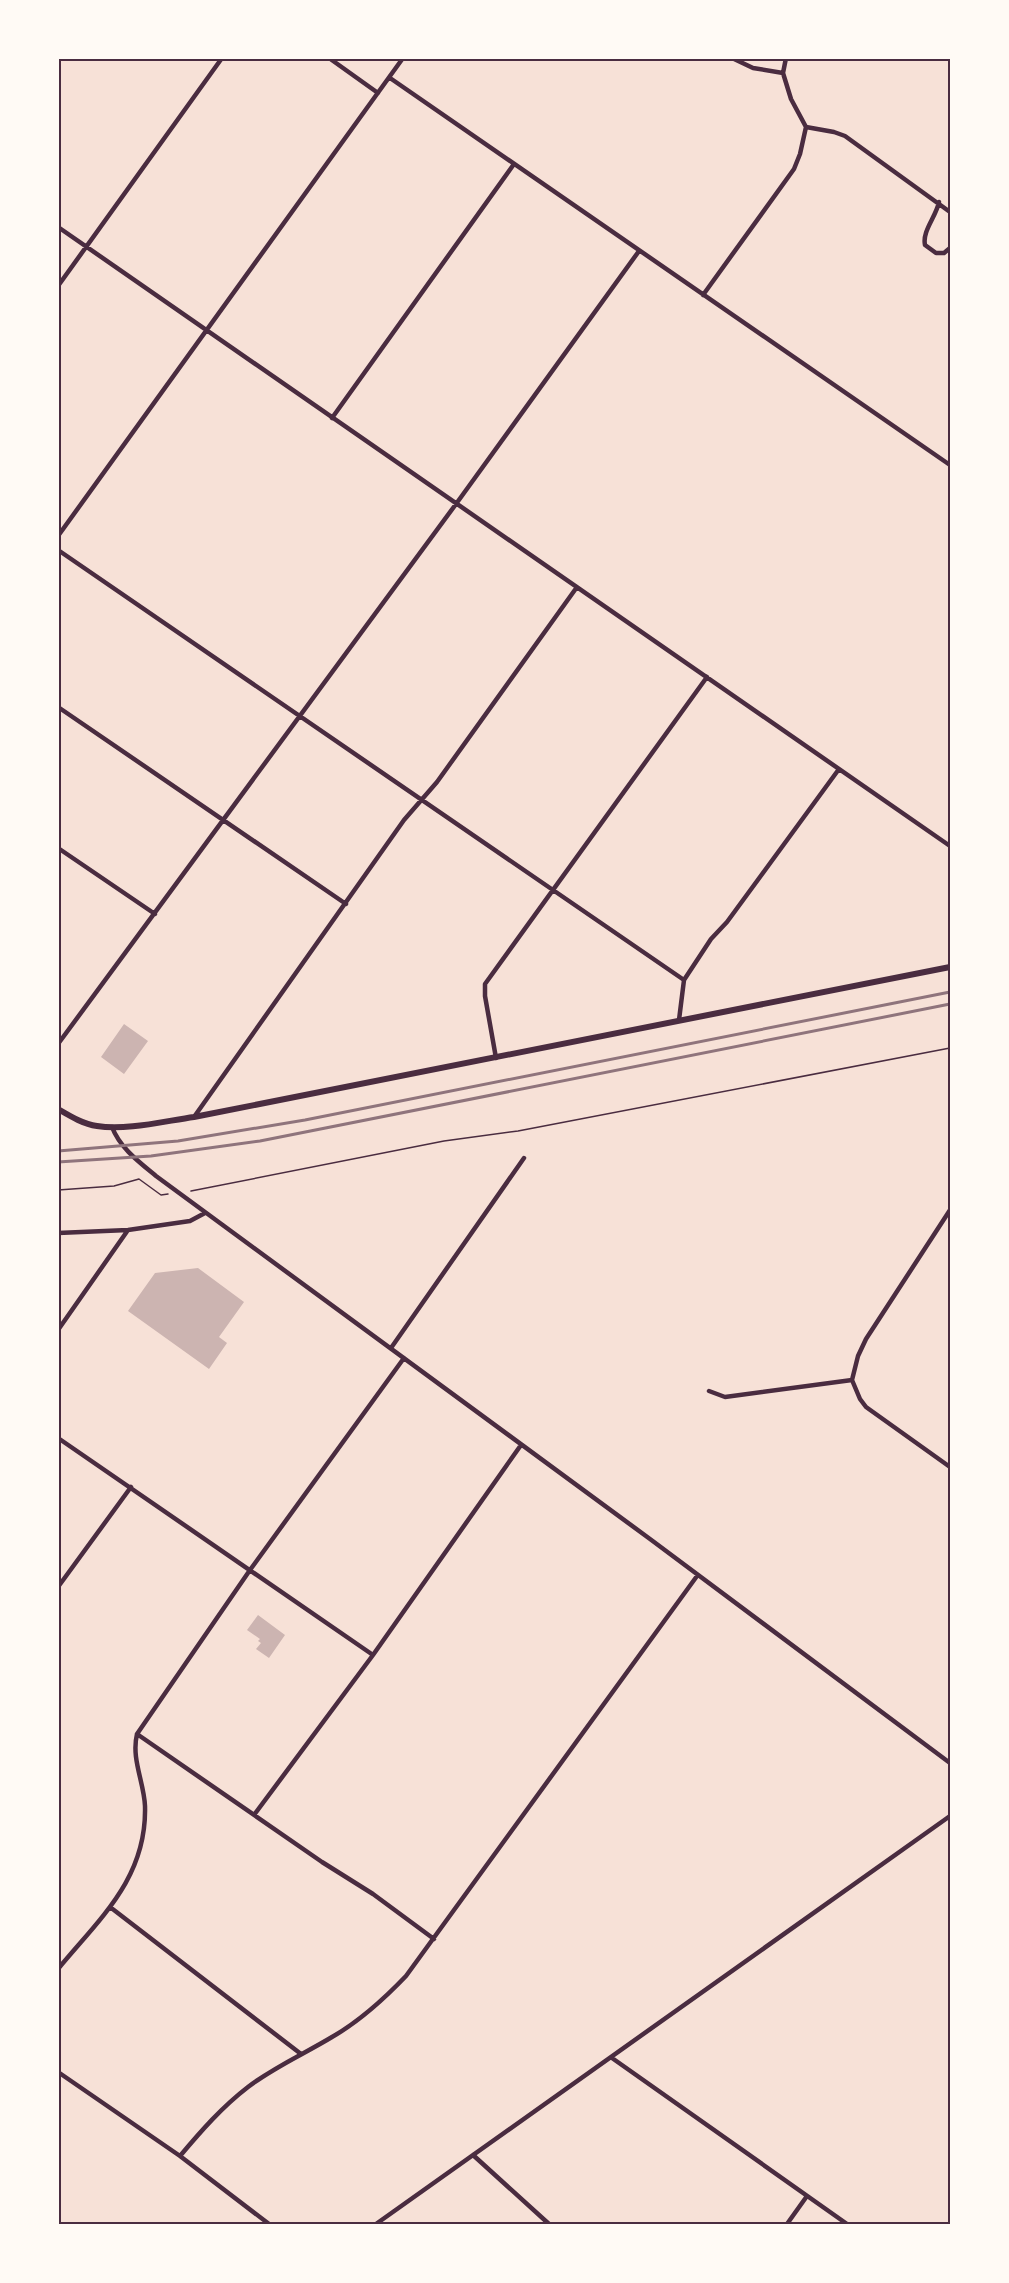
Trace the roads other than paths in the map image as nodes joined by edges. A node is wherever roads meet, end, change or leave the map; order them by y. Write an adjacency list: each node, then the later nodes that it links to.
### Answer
1 (222, 58): 14 (street)
2 (329, 58): 8 (street)
3 (403, 58): 7 (street)
4 (732, 58): 6 (street)
5 (786, 58): 6 (street)
6 (783, 73): 9 (street)
7 (390, 78): 8 (street); 10 (street)
8 (378, 93): 19 (street)
9 (806, 127): 11 (street); 18 (street)
10 (514, 164): 16 (street); 20 (street)
11 (939, 202): 12 (street); 15 (street)
12 (951, 212)
13 (58, 226): 14 (street)
14 (86, 246): 17 (street); 19 (street)
15 (951, 248)
16 (639, 251): 18 (street); 22 (street)
17 (58, 286)
18 (703, 295): 21 (street)
19 (207, 330): 20 (street); 23 (street)
20 (332, 418): 22 (street)
21 (951, 465)
22 (456, 504): 25 (street); 28 (street)
23 (58, 536)
24 (58, 550): 28 (street)
25 (577, 587): 26 (street); 30 (street)
26 (707, 677): 29 (street); 34 (street)
27 (58, 708): 31 (street)
28 (300, 715): 30 (street); 31 (street)
29 (839, 769): 32 (street); 38 (street)
30 (422, 800): 34 (street); 35 (street)
31 (224, 819): 35 (street); 36 (street)
32 (951, 846)
33 (58, 848): 36 (street)
34 (552, 890): 38 (street); 41 (street)
35 (346, 904): 43 (street)
36 (155, 914): 40 (street)
37 (951, 967): 39 (street)
38 (684, 980): 39 (street)
39 (679, 1020): 41 (street)
40 (58, 1044)
41 (496, 1058): 43 (street)
42 (58, 1109): 44 (street)
43 (194, 1117): 44 (street)
44 (112, 1126): 47 (street)
45 (524, 1158): 51 (street)
46 (951, 1210): 53 (street)
47 (205, 1213): 48 (street); 51 (street)
48 (128, 1230): 49 (street); 50 (street)
49 (58, 1233)
50 (58, 1330)
51 (391, 1348): 52 (street)
52 (404, 1358): 56 (street); 59 (street)
53 (852, 1380): 54 (street); 57 (street)
54 (709, 1391)
55 (58, 1438): 58 (street)
56 (522, 1445): 60 (street); 62 (street)
57 (951, 1467)
58 (131, 1487): 59 (street); 61 (street)
59 (250, 1570): 62 (street); 63 (street)
60 (697, 1576): 64 (street); 68 (street)
61 (58, 1587)
62 (373, 1655): 65 (street)
63 (137, 1734): 65 (street); 67 (street)
64 (951, 1763)
65 (254, 1815): 68 (street)
66 (951, 1816): 71 (street)
67 (110, 1907): 69 (street); 70 (street)
68 (434, 1939): 70 (street)
69 (58, 1969)
70 (301, 2054): 74 (street)
71 (612, 2058): 73 (street); 75 (street)
72 (58, 2072): 74 (street)
73 (473, 2155): 77 (street); 78 (street)
74 (180, 2156): 76 (street)
75 (807, 2196): 79 (street); 80 (street)
76 (269, 2224)
77 (376, 2224)
78 (549, 2224)
79 (787, 2224)
80 (847, 2224)

